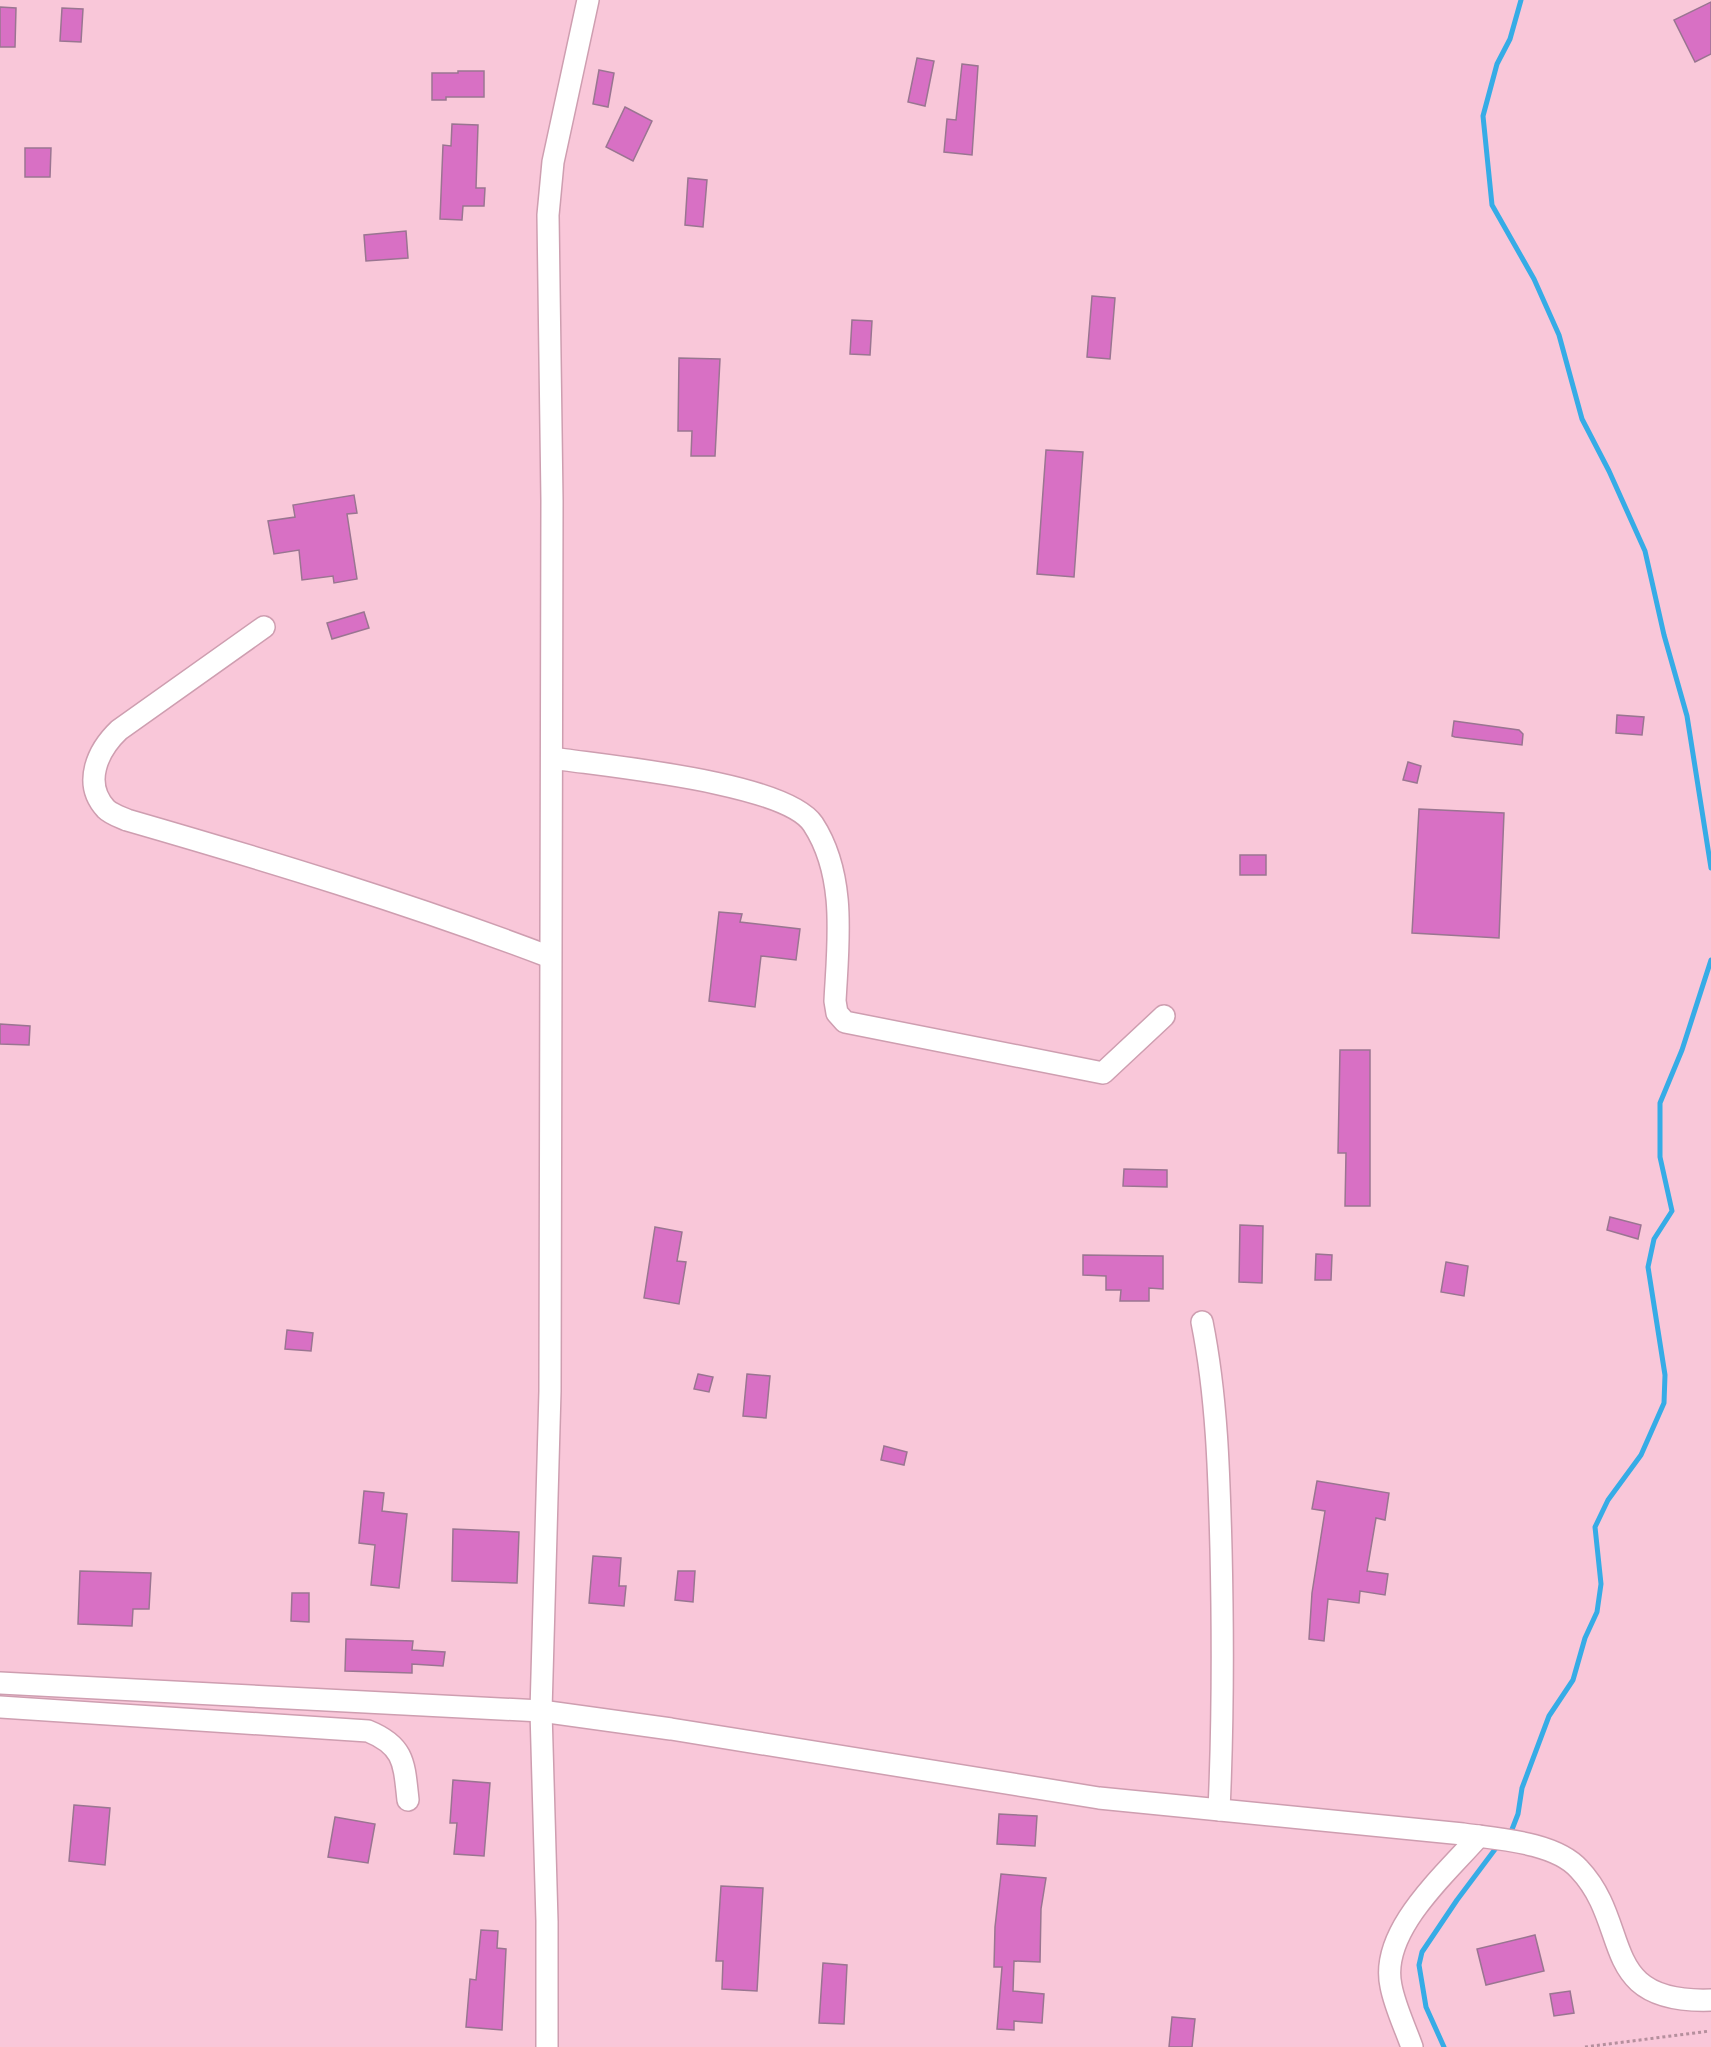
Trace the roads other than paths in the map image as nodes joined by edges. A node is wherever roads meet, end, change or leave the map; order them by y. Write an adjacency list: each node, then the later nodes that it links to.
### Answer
1 (588, 0): 3 (street)
2 (264, 627): 4 (street)
3 (552, 758): 4 (street); 5 (street)
4 (550, 957): 9 (street)
5 (1164, 1016)
6 (1202, 1322): 11 (street)
7 (0, 1683): 9 (street)
8 (0, 1707): 10 (street)
9 (541, 1712): 11 (street); 14 (street)
10 (408, 1800)
11 (1220, 1810): 12 (street)
12 (1479, 1836): 13 (street); 15 (street)
13 (1711, 2000)
14 (547, 2047)
15 (1412, 2047)

